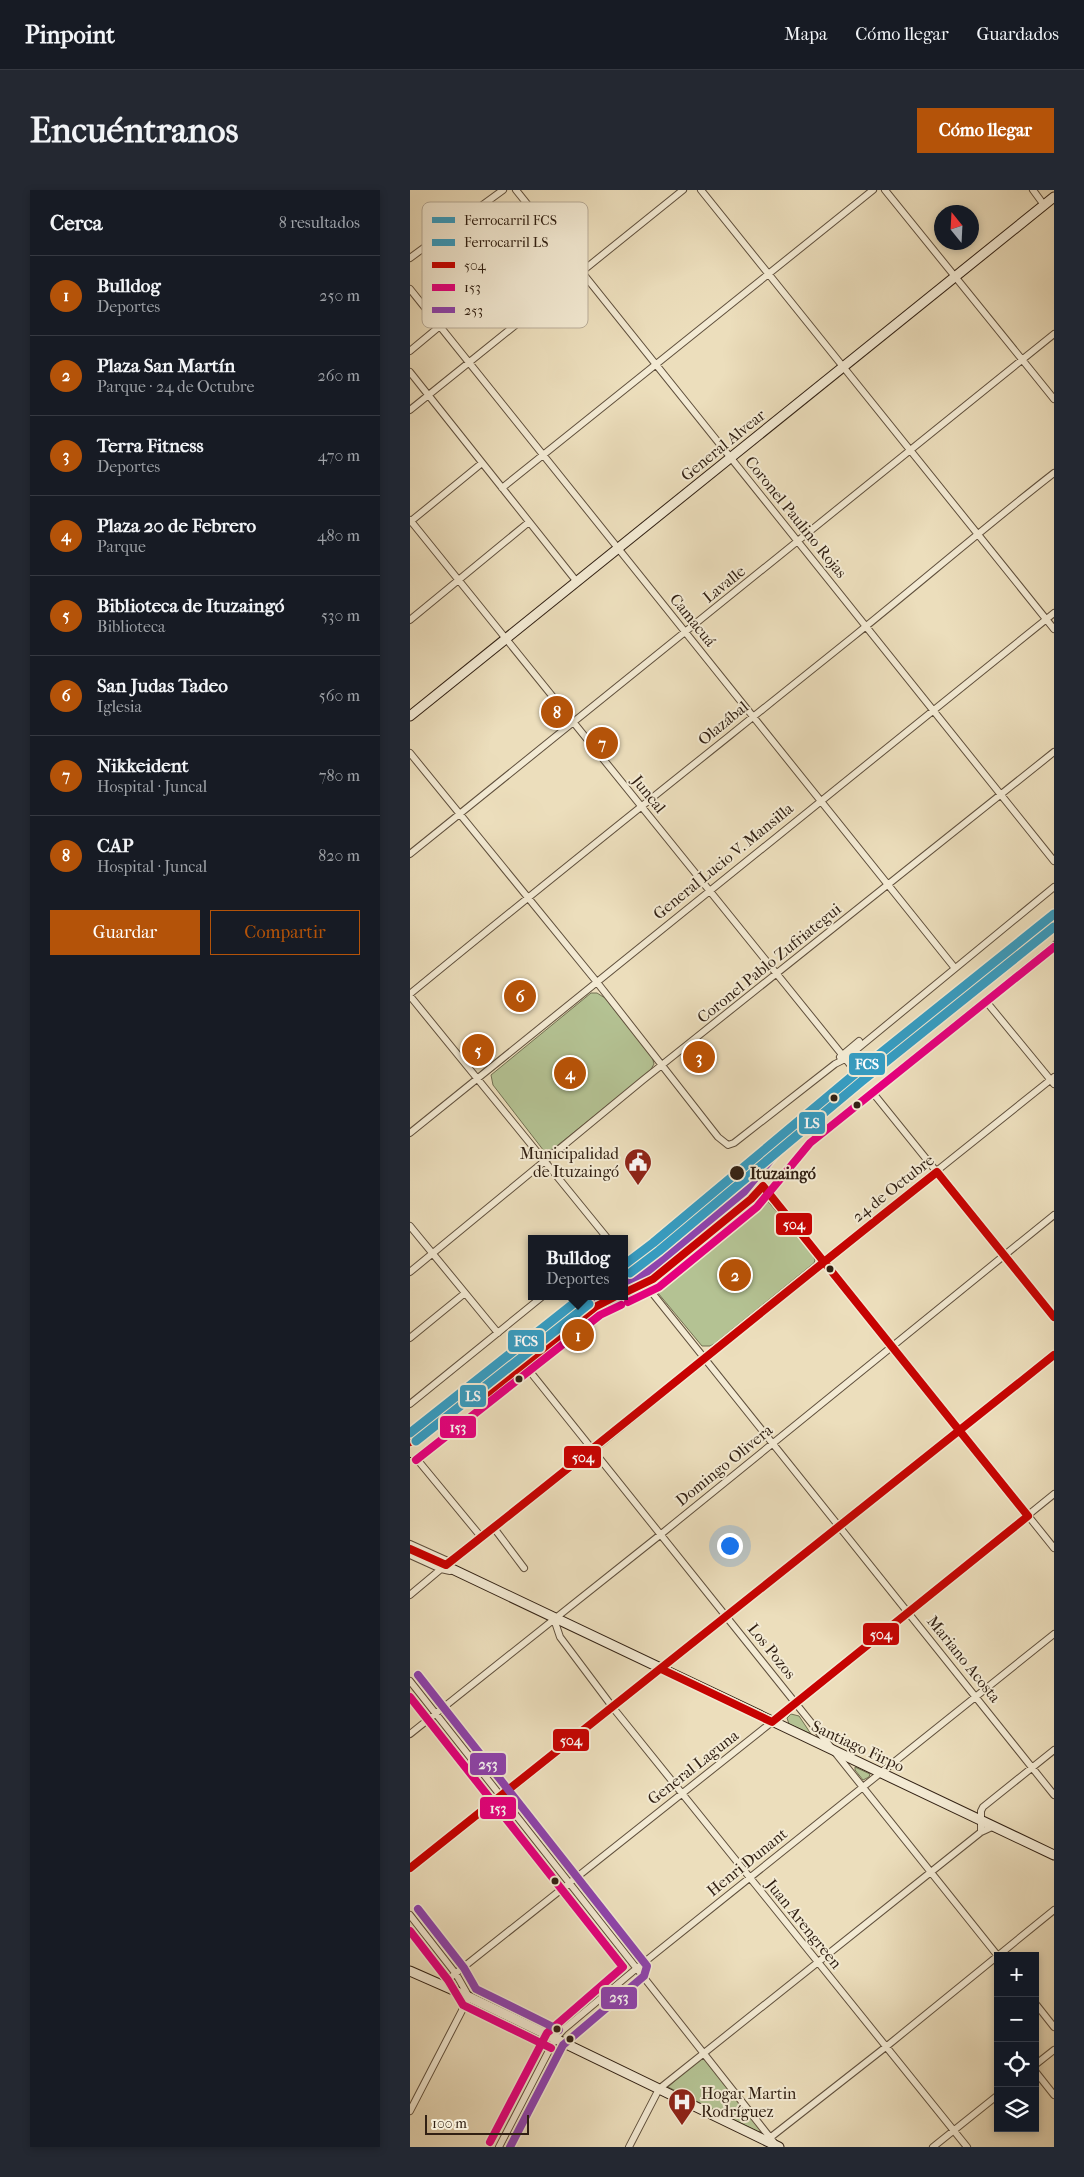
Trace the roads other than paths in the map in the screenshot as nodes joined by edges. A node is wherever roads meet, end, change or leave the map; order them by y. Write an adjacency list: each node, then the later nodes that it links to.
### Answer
1 (502, 190): 9 (street)
2 (516, 190): 10 (street, Coronel Paulino Rojas)
3 (683, 190): 14 (street)
4 (701, 190): 15 (street)
5 (873, 190): 15 (street)
6 (885, 190): 16 (street)
7 (1033, 190): 11 (street)
8 (1054, 197): 11 (street, General Alvear)
9 (486, 202)
10 (526, 202)
11 (1044, 205): 16 (street, General Alvear)
12 (422, 249): 13 (street)
13 (410, 258)
14 (588, 267)
15 (768, 274): 27 (street); 28 (street)
16 (955, 278): 25 (street); 28 (street, General Alvear)
17 (588, 280): 27 (street, Coronel Paulino Rojas)
18 (410, 289): 19 (street, Camacuá)
19 (422, 304)
20 (438, 328): 24 (street)
21 (442, 328): 26 (street, Camacuá)
22 (512, 328): 26 (street)
23 (1054, 334): 25 (street, Lavalle)
24 (410, 350)
25 (1022, 361): 31 (street); 33 (street, Lavalle)
26 (469, 362): 30 (street); 34 (street, Camacuá)
27 (656, 365): 34 (street); 35 (street, Coronel Paulino Rojas)
28 (843, 368): 33 (street); 35 (street, General Alvear)
29 (410, 372): 30 (street)
30 (428, 395): 32 (street); 36 (street)
31 (1054, 399)
32 (410, 410)
33 (911, 450): 41 (street); 42 (street, Lavalle)
34 (544, 455): 38 (street); 43 (street, Camacuá)
35 (730, 459): 42 (street, Coronel Paulino Rojas); 43 (street, General Alvear)
36 (482, 462): 38 (street); 39 (street)
37 (1054, 473): 41 (street, Olazábal)
38 (502, 488): 40 (street)
39 (410, 521): 44 (street, Juncal)
40 (530, 522): 44 (street); 45 (street)
41 (978, 533): 47 (street); 49 (street, Olazábal)
42 (798, 542): 49 (street, Coronel Paulino Rojas); 51 (street, Lavalle)
43 (619, 549): 45 (street, General Alvear); 51 (street, Camacuá)
44 (458, 580): 48 (street); 52 (street, Juncal)
45 (577, 582): 52 (street, General Alvear)
46 (1054, 613): 47 (street, General Lucio V. Mansilla)
47 (1046, 619): 50 (street); 53 (street, General Lucio V. Mansilla)
48 (410, 620)
49 (866, 626): 53 (street, Coronel Paulino Rojas); 55 (street, Olazábal)
50 (1054, 629)
51 (685, 633): 55 (street, Camacuá); 56 (street, Lavalle)
52 (506, 638): 54 (street, General Alvear); 56 (street, Juncal)
53 (933, 710): 59 (street, Coronel Paulino Rojas); 60 (street, General Lucio V. Mansilla)
54 (410, 716)
55 (753, 716): 60 (street, Camacuá); 61 (street, Olazábal)
56 (573, 722): 61 (street, Juncal); 62 (street, Lavalle)
57 (1054, 752): 59 (street, Coronel Pablo Zufriategui)
58 (410, 753): 62 (street)
59 (1002, 794): 64 (street, Coronel Paulino Rojas); 65 (street, Coronel Pablo Zufriategui)
60 (822, 800): 65 (street, Camacuá); 67 (street, General Lucio V. Mansilla)
61 (640, 806): 67 (street, Juncal); 68 (street, Olazábal)
62 (459, 814): 63 (street, Lavalle); 68 (street)
63 (410, 854)
64 (1054, 861)
65 (889, 885): 70 (street, Camacuá); 71 (street, Coronel Pablo Zufriategui)
66 (1054, 887): 70 (street)
67 (709, 890): 71 (street, Juncal); 72 (street, General Lucio V. Mansilla)
68 (527, 897): 72 (street); 73 (street, Olazábal)
69 (1054, 934): 74 (main road)
70 (954, 967): 75 (street)
71 (778, 974): 75 (street, Juncal); 76 (street, Coronel Pablo Zufriategui)
72 (596, 981): 76 (street); 77 (street, General Lucio V. Mansilla)
73 (410, 994): 77 (street)
74 (980, 994): 78 (street); 79 (main road)
75 (843, 1057): 76 (street); 79 (street, Juncal)
76 (662, 1066): 81 (street, Coronel Pablo Zufriategui)
77 (477, 1079): 80 (street, General Lucio V. Mansilla); 81 (street)
78 (1053, 1080): 82 (street, 24 de Octubre)
79 (867, 1085): 82 (street, Juncal); 83 (main road)
80 (410, 1133)
81 (545, 1162): 86 (street); 87 (street, Coronel Pablo Zufriategui)
82 (937, 1172): 88 (street, Juncal); 89 (street, 24 de Octubre)
83 (763, 1186): 89 (street); 91 (main road)
84 (1054, 1215): 88 (street, Domingo Olivera)
85 (410, 1226): 87 (street)
86 (605, 1235)
87 (432, 1254): 90 (street, Coronel Pablo Zufriategui); 93 (street)
88 (1004, 1256): 96 (street, Juncal); 99 (street, Domingo Olivera)
89 (824, 1261): 99 (street); 101 (street, 24 de Octubre)
90 (410, 1272)
91 (645, 1284): 92 (main road); 101 (street, Mariano Acosta)
92 (628, 1291)
93 (465, 1292): 97 (street); 98 (street)
94 (538, 1300): 97 (street)
95 (609, 1300): 102 (main road)
96 (1054, 1317)
97 (498, 1333): 103 (street)
98 (410, 1338)
99 (891, 1346): 104 (street); 105 (street, Domingo Olivera)
100 (1054, 1355): 104 (street)
101 (704, 1359): 105 (street, Mariano Acosta); 107 (street, 24 de Octubre)
102 (524, 1364): 106 (main road); 107 (street, Los Pozos)
103 (410, 1404)
104 (960, 1432): 109 (street); 111 (street)
105 (772, 1444): 111 (street, Mariano Acosta); 112 (street, Domingo Olivera)
106 (410, 1449): 113 (street)
107 (593, 1450): 110 (street, 24 de Octubre); 112 (street, Los Pozos)
108 (1054, 1494): 109 (street, General Laguna)
109 (1028, 1516): 115 (street); 121 (street, General Laguna)
110 (494, 1528): 113 (street, 24 de Octubre); 119 (street)
111 (840, 1528): 121 (street, Mariano Acosta); 122 (street)
112 (660, 1536): 122 (street, Los Pozos); 123 (street, Domingo Olivera)
113 (482, 1538): 118 (street, 24 de Octubre)
114 (410, 1544): 118 (street, Santiago Firpo)
115 (1054, 1548)
116 (410, 1549): 118 (street, Santiago Firpo)
117 (410, 1555): 118 (street, Santiago Firpo)
118 (446, 1566): 120 (street, 24 de Octubre); 123 (street, Santiago Firpo)
119 (524, 1568)
120 (410, 1595)
121 (909, 1612): 127 (street, Mariano Acosta); 128 (street, General Laguna)
122 (727, 1617): 125 (street); 128 (street, Los Pozos)
123 (554, 1619): 125 (street, Santiago Firpo); 129 (street, Juan Arengreen); 130 (street, Domingo Olivera)
124 (1054, 1634): 127 (street, Henri Dunant)
125 (660, 1669): 129 (street); 131 (street, Santiago Firpo)
126 (410, 1681): 130 (street)
127 (977, 1697): 135 (street, Mariano Acosta); 136 (street, Henri Dunant)
128 (796, 1703): 131 (street, General Laguna); 134 (street, Los Pozos)
129 (612, 1707): 138 (street, Juan Arengreen); 140 (street)
130 (436, 1714): 132 (street, Domingo Olivera); 140 (street)
131 (772, 1722): 134 (street, Santiago Firpo); 138 (street, General Laguna)
132 (410, 1734)
133 (1054, 1750): 135 (street)
134 (834, 1751): 136 (street, Santiago Firpo); 137 (street, Los Pozos)
135 (1032, 1767): 139 (street, Mariano Acosta); 141 (street)
136 (881, 1772): 137 (street, Henri Dunant); 141 (street, Santiago Firpo)
137 (863, 1787): 146 (street, Los Pozos); 147 (street, Henri Dunant)
138 (682, 1794): 147 (street, Juan Arengreen); 148 (street, General Laguna)
139 (1054, 1795)
140 (501, 1797): 145 (street); 148 (street)
141 (981, 1820): 142 (street, Santiago Firpo); 143 (street)
142 (994, 1826): 143 (street); 144 (street, Santiago Firpo)
143 (981, 1832): 146 (street)
144 (1054, 1855)
145 (410, 1868)
146 (932, 1872): 151 (street, Los Pozos); 154 (street)
147 (750, 1877): 154 (street, Juan Arengreen); 155 (street, Henri Dunant)
148 (570, 1884): 155 (street); 157 (street, General Laguna)
149 (1054, 1910): 152 (street)
150 (410, 1915): 157 (street)
151 (995, 1952)
152 (1003, 1952)
153 (994, 1959): 163 (street)
154 (817, 1963): 163 (street, Juan Arengreen); 165 (street)
155 (637, 1968): 162 (street, Henri Dunant); 165 (street)
156 (410, 1971): 158 (street)
157 (456, 1974): 158 (street, General Laguna); 159 (street)
158 (441, 1985): 159 (street)
159 (468, 1997): 162 (street); 171 (street)
160 (1039, 2008): 161 (street)
161 (1054, 2027)
162 (555, 2039): 168 (street); 174 (street, Henri Dunant)
163 (887, 2046): 172 (street, Juan Arengreen); 173 (street)
164 (1054, 2050): 166 (street)
165 (704, 2052): 168 (street); 173 (street)
166 (1039, 2062)
167 (1039, 2076): 169 (street)
168 (659, 2089): 175 (street); 176 (street)
169 (1054, 2095)
170 (994, 2098): 172 (street)
171 (410, 2111)
172 (953, 2130): 177 (street); 178 (street, Juan Arengreen)
173 (771, 2137): 176 (street)
174 (499, 2147)
175 (630, 2147)
176 (778, 2147)
177 (933, 2147)
178 (967, 2147)

